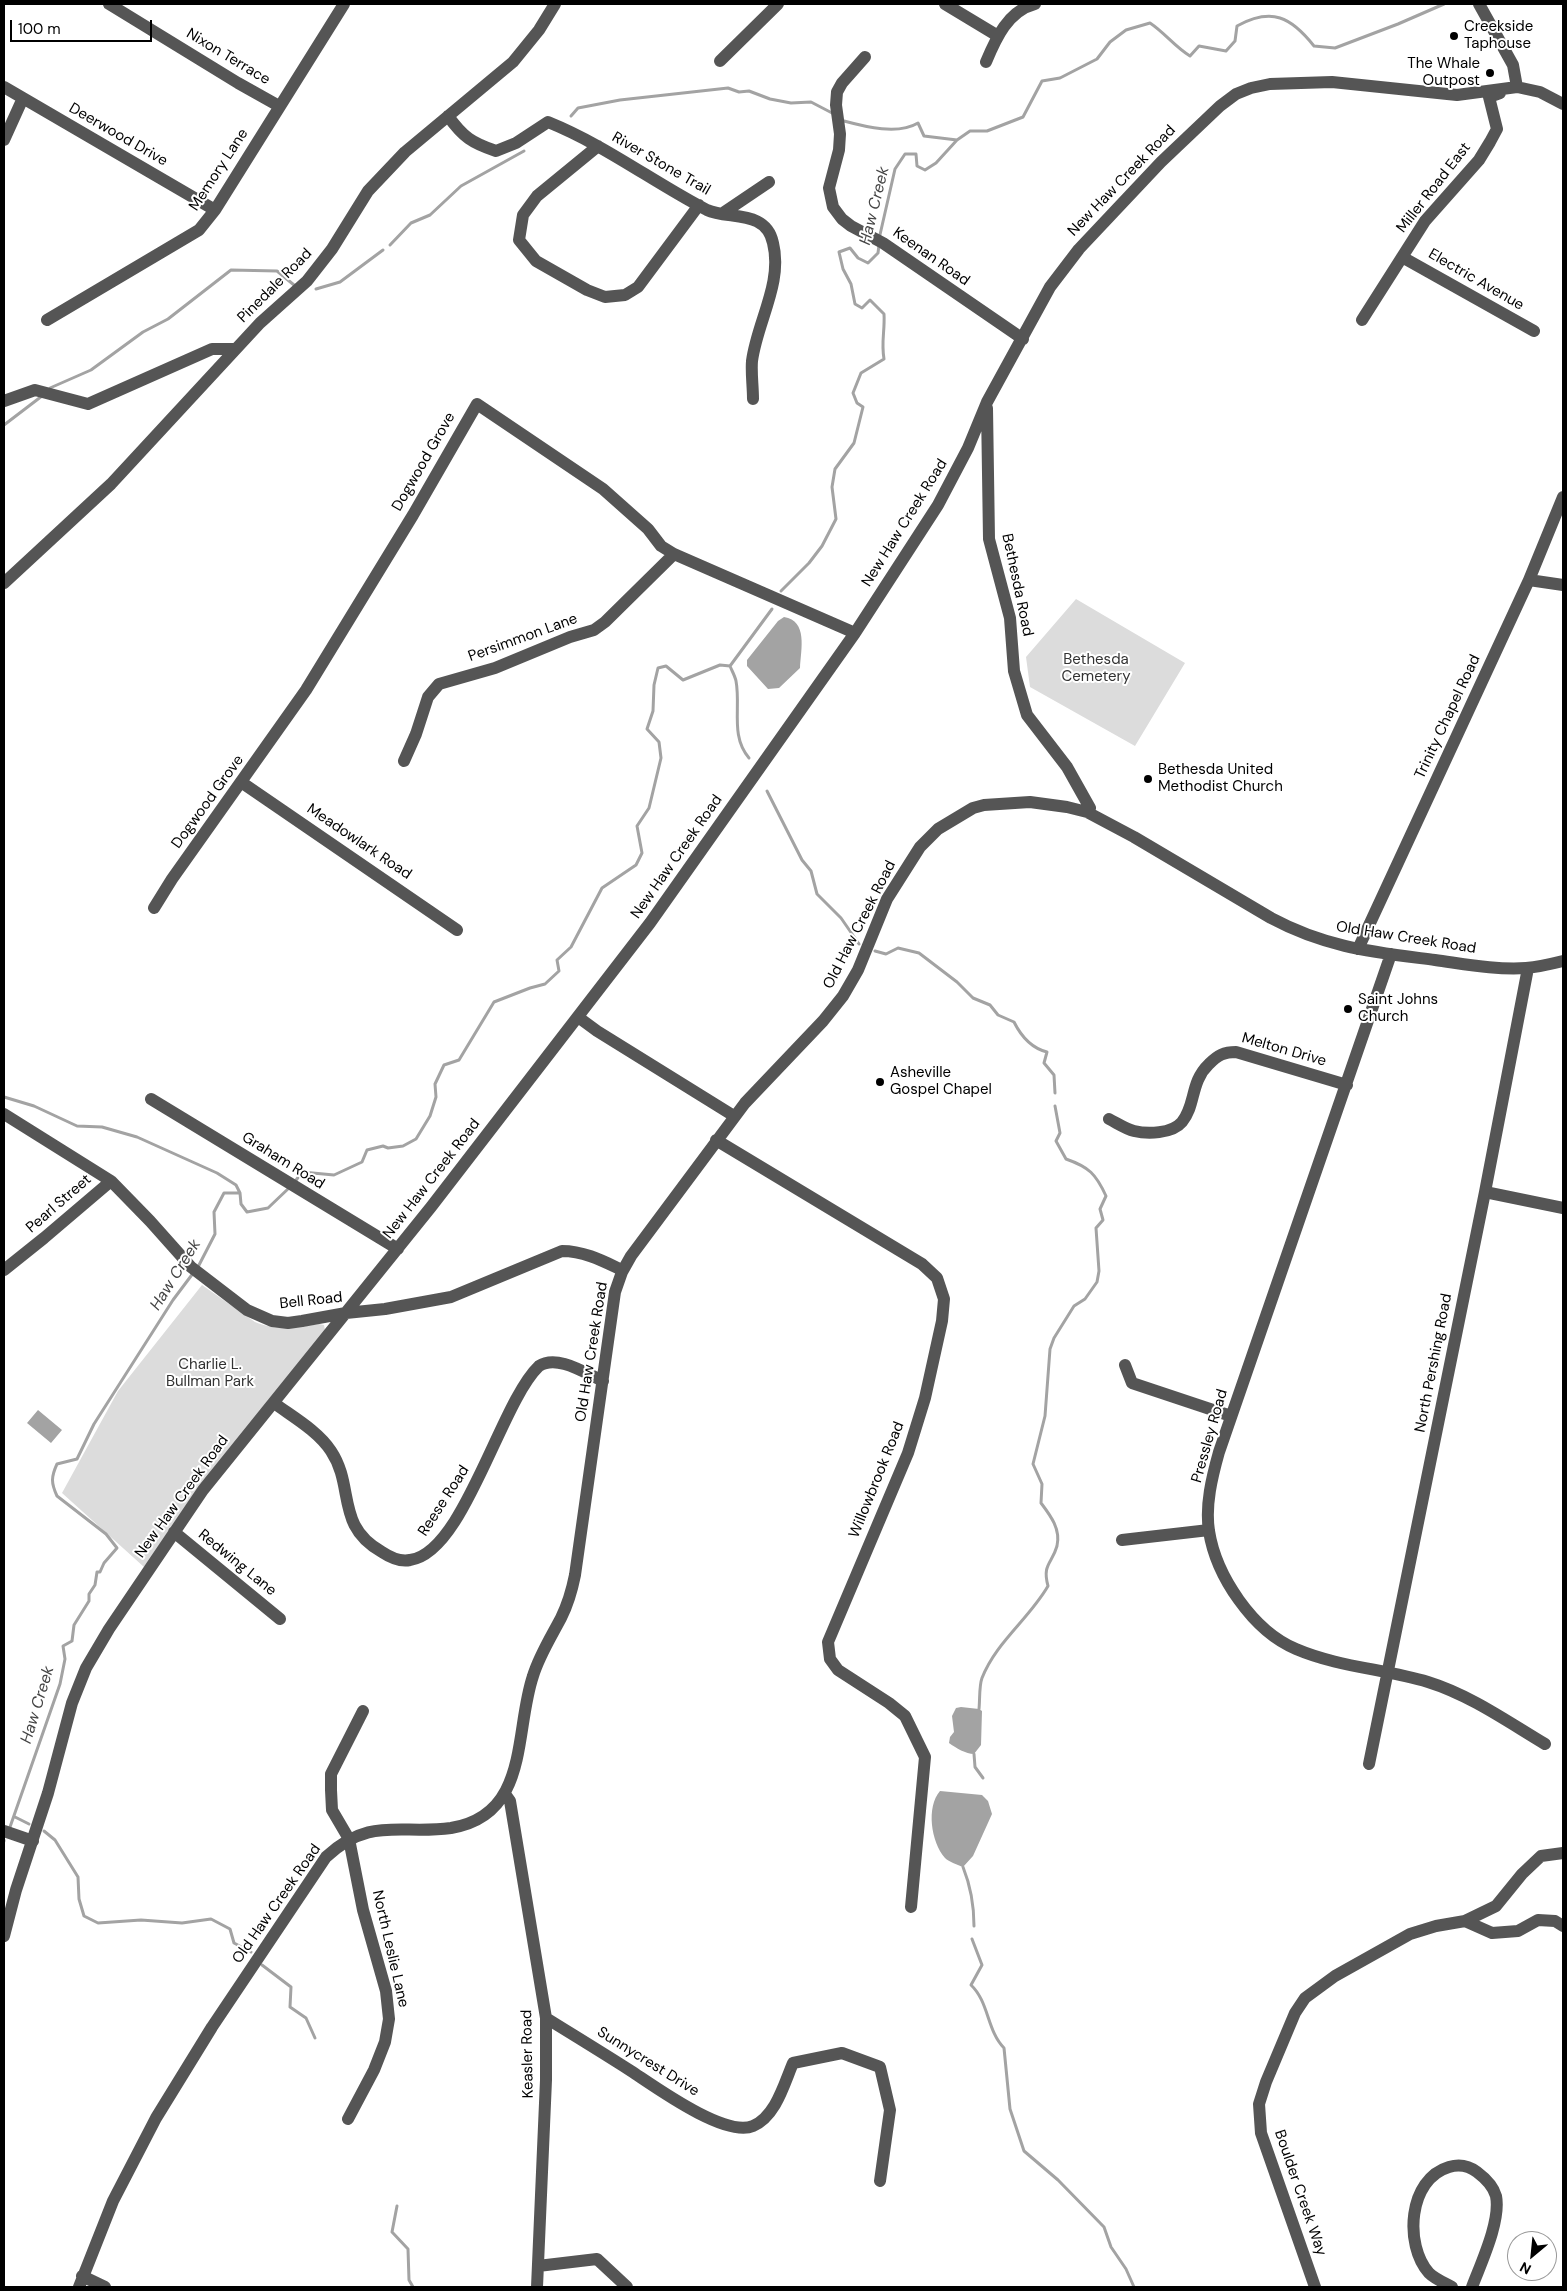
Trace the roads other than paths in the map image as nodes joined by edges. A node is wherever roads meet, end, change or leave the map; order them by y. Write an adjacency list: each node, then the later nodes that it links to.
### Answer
1 (109, 4): 16 (street, Nixon Terrace)
2 (344, 4): 16 (street, Memory Lane)
3 (555, 4): 17 (street, Pinedale Road)
4 (778, 4): 10 (street)
5 (945, 4): 8 (street)
6 (1035, 4): 8 (street)
7 (1479, 4): 12 (street)
8 (998, 36): 11 (street)
9 (866, 58): 28 (street, Keenan Road)
10 (720, 60)
11 (986, 62)
12 (1517, 87): 15 (street, New Haw Creek Road); 24 (street, Miller Road East); 28 (street, New Haw Creek Road)
13 (4, 88): 14 (street, Deerwood Drive)
14 (23, 98): 18 (street); 22 (street, Deerwood Drive)
15 (1563, 104)
16 (279, 106): 22 (street, Memory Lane)
17 (448, 116): 19 (street, River Stone Trail); 29 (street, Pinedale Road)
18 (4, 140)
19 (598, 146): 21 (street, River Stone Trail); 21 (street)
20 (769, 182): 23 (street)
21 (699, 205): 23 (street, River Stone Trail)
22 (215, 210): 25 (street, Memory Lane)
23 (723, 213): 30 (street, River Stone Trail)
24 (1402, 257): 26 (street, Miller Road East); 27 (street, Electric Avenue)
25 (47, 320)
26 (1362, 320)
27 (1534, 331)
28 (1023, 339): 32 (street, New Haw Creek Road)
29 (235, 349): 31 (street); 36 (street, Pinedale Road)
30 (753, 399)
31 (4, 401)
32 (987, 402): 38 (street, New Haw Creek Road); 41 (street, Bethesda Road)
33 (1563, 497): 35 (street, Trinity Chapel Road)
34 (674, 554): 38 (street, Dogwood Grove); 39 (street, Persimmon Lane); 40 (street, Dogwood Grove)
35 (1529, 580): 37 (street); 44 (street, Trinity Chapel Road)
36 (4, 583)
37 (1563, 584)
38 (855, 633): 48 (street, New Haw Creek Road)
39 (404, 761)
40 (242, 782): 42 (street, Dogwood Grove); 43 (street, Meadowlark Road)
41 (1087, 812): 44 (street, Old Haw Creek Road); 52 (street, Old Haw Creek Road)
42 (154, 908)
43 (457, 930)
44 (1358, 949): 45 (street, Old Haw Creek Road)
45 (1391, 954): 47 (street, Old Haw Creek Road); 49 (street, Pressley Road)
46 (1563, 961): 47 (street, Old Haw Creek Road)
47 (1528, 968): 56 (street, North Pershing Road)
48 (578, 1017): 52 (street); 58 (street, New Haw Creek Road)
49 (1347, 1085): 53 (street, Melton Drive); 65 (street, Pressley Road)
50 (151, 1099): 58 (street, Graham Road)
51 (4, 1114): 55 (street, Bell Road)
52 (734, 1116): 54 (street, Old Haw Creek Road)
53 (1109, 1119)
54 (716, 1140): 60 (street, Old Haw Creek Road); 79 (street, Willowbrook Road)
55 (111, 1181): 59 (street, Pearl Street); 61 (street, Bell Road)
56 (1485, 1192): 57 (street); 70 (street, North Pershing Road)
57 (1563, 1208)
58 (398, 1249): 61 (street, New Haw Creek Road)
59 (4, 1270)
60 (622, 1270): 61 (street, Bell Road); 63 (street, Old Haw Creek Road)
61 (346, 1313): 64 (street, New Haw Creek Road)
62 (1125, 1365): 65 (street)
63 (603, 1381): 64 (street, Reese Road); 74 (street, Old Haw Creek Road)
64 (274, 1403): 67 (street, New Haw Creek Road)
65 (1231, 1416): 66 (street, Pressley Road)
66 (1209, 1530): 68 (street); 70 (street, Pressley Road)
67 (174, 1532): 69 (street, Redwing Lane); 77 (street, New Haw Creek Road)
68 (1122, 1540)
69 (280, 1618)
70 (1388, 1673): 72 (street, Pressley Road); 73 (street, North Pershing Road)
71 (363, 1711): 76 (street)
72 (1545, 1744)
73 (1369, 1764)
74 (505, 1794): 76 (street, Old Haw Creek Road); 83 (street, Keasler Road)
75 (4, 1831): 77 (street)
76 (350, 1839): 84 (street, North Leslie Lane); 87 (street, Old Haw Creek Road)
77 (33, 1841): 82 (street, New Haw Creek Road)
78 (1563, 1853): 80 (street, Boulder Creek Way)
79 (910, 1907)
80 (1465, 1921): 81 (street); 91 (street, Boulder Creek Way)
81 (1563, 1926)
82 (4, 1936)
83 (546, 2018): 85 (street, Sunnycrest Drive); 86 (street, Keasler Road)
84 (348, 2119)
85 (880, 2180)
86 (538, 2266): 89 (street, Keasler Road); 90 (street)
87 (80, 2282): 88 (street)
88 (105, 2287)
89 (537, 2287)
90 (627, 2287)
91 (1315, 2287)
92 (1452, 2287): 93 (street)
93 (1472, 2287)

